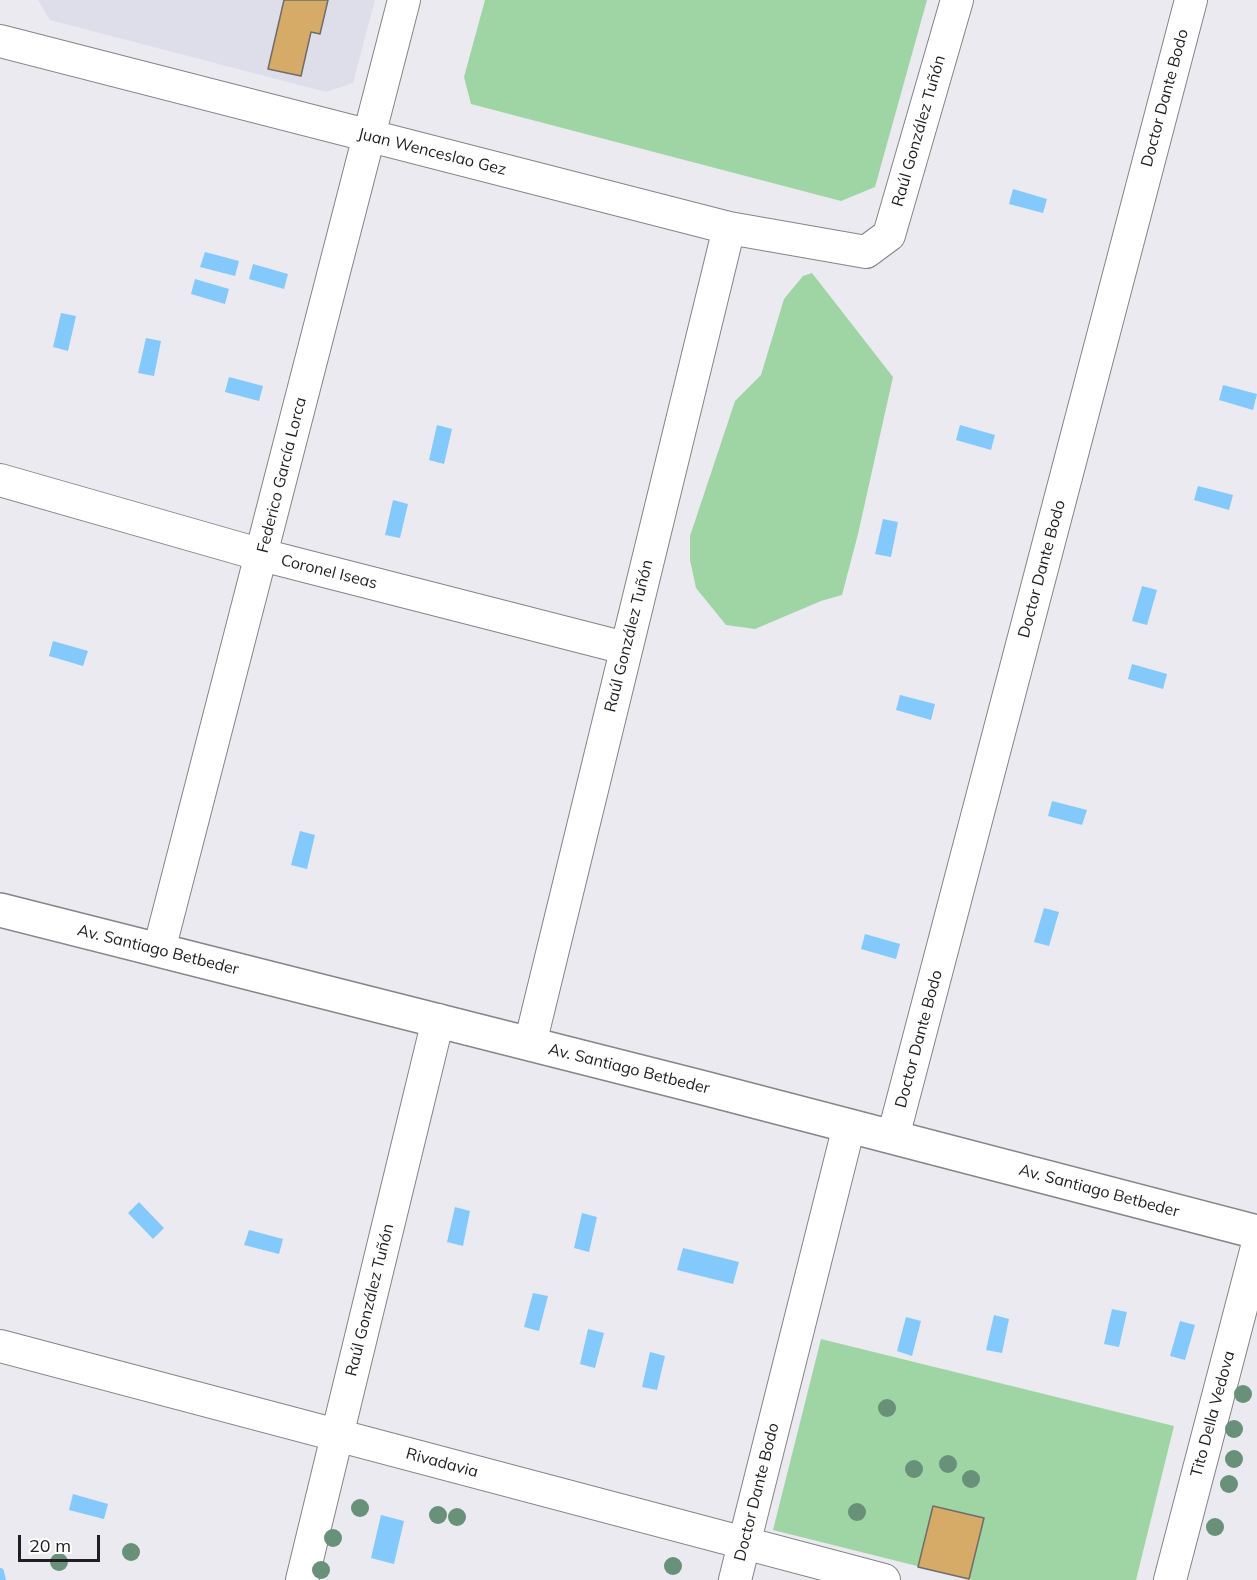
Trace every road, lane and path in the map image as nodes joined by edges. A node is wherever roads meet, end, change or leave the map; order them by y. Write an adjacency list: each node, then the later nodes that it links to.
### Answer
1 (404, 0): 5 (street, Federico García Lorca)
2 (957, 0): 7 (street, Raúl González Tuñón)
3 (1191, 0): 16 (street, Doctor Dante Bodo)
4 (0, 41): 5 (street, Juan Wenceslao Gez)
5 (369, 136): 6 (street, Juan Wenceslao Gez); 9 (street, Federico García Lorca)
6 (729, 228): 7 (street, Juan Wenceslao Gez); 10 (street, Raúl González Tuñón)
7 (866, 252)
8 (0, 480): 9 (street, Coronel Iseas)
9 (262, 555): 10 (street, Coronel Iseas); 12 (street, Federico García Lorca)
10 (625, 648): 14 (street, Raúl González Tuñón)
11 (0, 910): 12 (main road, Av. Santiago Betbeder)
12 (159, 950): 13 (main road, Av. Santiago Betbeder)
13 (438, 1020): 14 (main road, Av. Santiago Betbeder); 20 (street, Raúl González Tuñón)
14 (530, 1044): 15 (main road, Av. Santiago Betbeder)
15 (849, 1126): 16 (main road, Av. Santiago Betbeder); 21 (street, Doctor Dante Bodo)
16 (893, 1137): 17 (main road, Av. Santiago Betbeder)
17 (1257, 1232)
18 (1257, 1247): 25 (street, Tito Della Vedova)
19 (0, 1346): 20 (street, Rivadavia)
20 (337, 1436): 21 (street, Rivadavia); 22 (street, Raúl González Tuñón)
21 (744, 1543): 23 (street, Doctor Dante Bodo); 24 (street, Rivadavia)
22 (302, 1580)
23 (735, 1580)
24 (884, 1580)
25 (1170, 1580)

